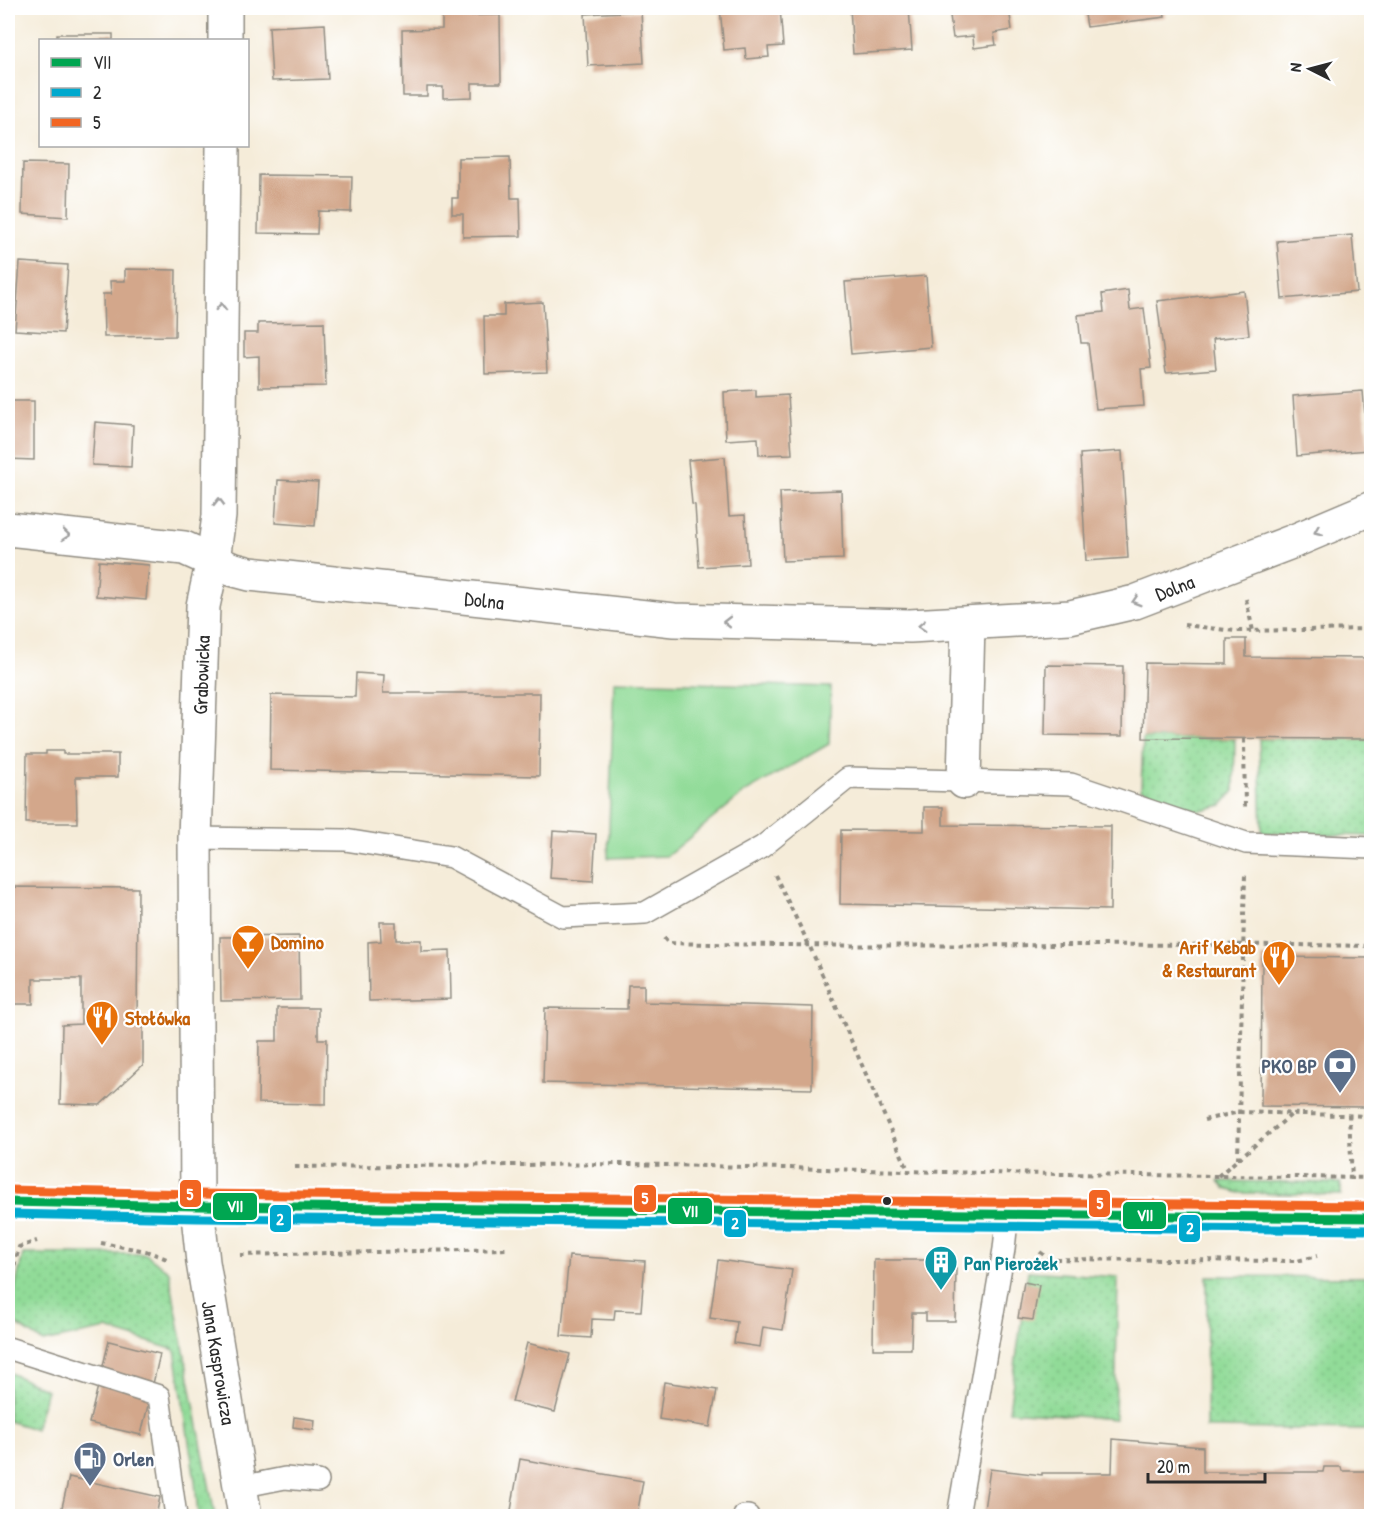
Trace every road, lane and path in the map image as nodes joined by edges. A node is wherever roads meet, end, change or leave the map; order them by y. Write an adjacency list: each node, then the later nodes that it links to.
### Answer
1 (225, 8): 2 (street)
2 (225, 39)
3 (223, 147): 6 (street, Grabowicka, one-way to 3)
4 (1371, 508): 7 (street, Dolna, one-way to 7)
5 (8, 529): 6 (street, Dolna, one-way to 6)
6 (213, 560): 7 (street, Dolna, one-way to 6); 12 (street, Grabowicka)
7 (968, 623): 11 (street)
8 (1178, 624): 9 (path)
9 (1371, 629)
10 (1244, 739): 13 (path)
11 (964, 782): 13 (lane); 14 (lane)
12 (195, 838): 16 (lane); 32 (street, Grabowicka)
13 (1246, 843): 15 (lane); 17 (path)
14 (762, 847): 16 (lane); 19 (path)
15 (1371, 848)
16 (645, 913): 19 (path)
17 (1245, 944): 18 (path); 19 (path); 20 (path)
18 (1371, 946)
19 (810, 947): 27 (path)
20 (1239, 1112): 21 (path); 24 (path); 25 (path)
21 (1293, 1114): 22 (path); 25 (path)
22 (1348, 1114): 23 (path); 29 (path)
23 (1371, 1116)
24 (1204, 1120)
25 (1238, 1159): 28 (path)
26 (290, 1167): 27 (path)
27 (909, 1172): 28 (path); 33 (path)
28 (1218, 1176): 29 (path)
29 (1352, 1178): 30 (path); 35 (path)
30 (1371, 1178)
31 (8, 1202): 32 (street)
32 (197, 1206): 33 (street); 42 (street, Jana Kasprowicza)
33 (907, 1213): 34 (street)
34 (1003, 1215): 35 (street); 44 (lane)
35 (1360, 1218)
36 (45, 1241): 39 (path)
37 (97, 1243): 38 (path)
38 (168, 1259)
39 (8, 1292)
40 (8, 1348): 43 (lane)
41 (318, 1481): 42 (lane)
42 (242, 1502)
43 (176, 1516)
44 (958, 1516)

